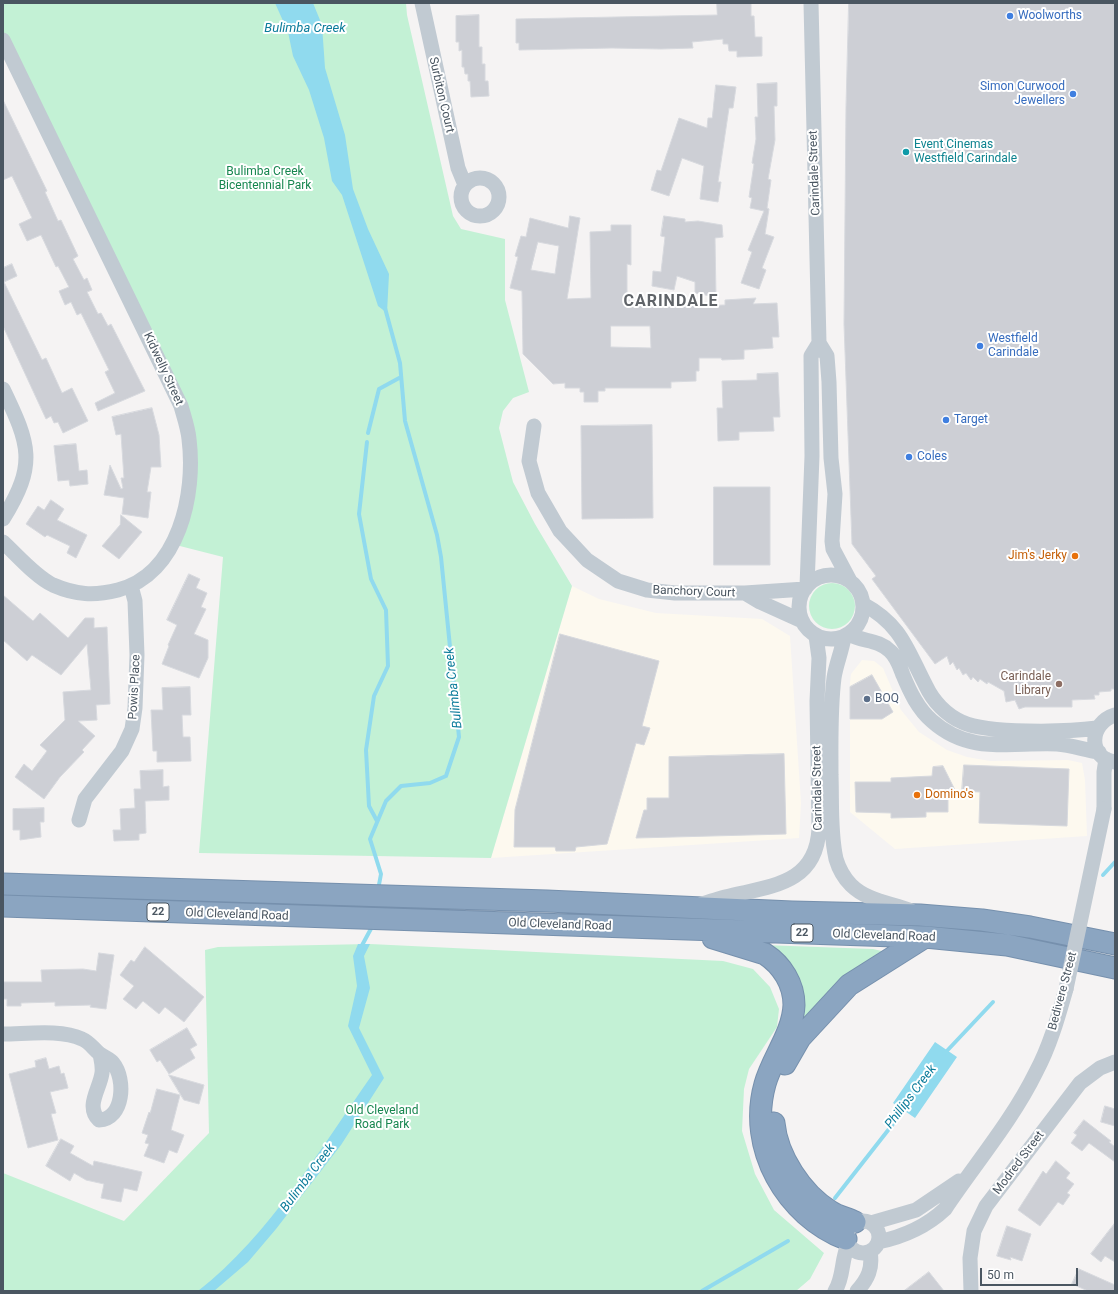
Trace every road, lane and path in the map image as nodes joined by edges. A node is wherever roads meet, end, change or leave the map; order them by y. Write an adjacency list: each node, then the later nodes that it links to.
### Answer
1 (422, 3): 4 (street, Surbiton Court)
2 (811, 3): 5 (street, Carindale Street)
3 (3, 40): 11 (street, Kidwelly Street)
4 (465, 185)
5 (819, 343): 10 (street, Carindale Street); 12 (street, Carindale Street)
6 (3, 389): 8 (street)
7 (534, 426): 13 (street, Banchory Court)
8 (3, 519)
9 (3, 542): 11 (street, Kidwelly Street)
10 (850, 581): 12 (street); 14 (street)
11 (131, 586): 23 (street, Powis Place)
12 (806, 587): 13 (street, Banchory Court); 15 (street)
13 (745, 593): 15 (street, Banchory Court)
14 (863, 604): 16 (street); 19 (street)
15 (802, 621): 17 (street)
16 (846, 635): 17 (street); 20 (street); 27 (street, Carindale Street)
17 (816, 636): 26 (street, Carindale Street)
18 (1115, 715): 19 (street)
19 (1097, 728): 20 (street, Bedivere Street)
20 (1106, 758): 22 (street, Bedivere Street)
21 (1115, 789): 22 (street, Bedivere Street)
22 (1104, 809): 35 (street, Bedivere Street, bridge)
23 (79, 820)
24 (3, 884): 26 (highway, Old Cleveland Road / 22)
25 (3, 906): 28 (highway, Old Cleveland Road / 22)
26 (696, 906): 27 (highway, Old Cleveland Road / 22)
27 (920, 915): 30 (highway, Old Cleveland Road / 22)
28 (680, 928): 29 (highway, Old Cleveland Road / 22); 36 (highway)
29 (925, 938): 31 (highway, Old Cleveland Road / 22); 36 (highway)
30 (1115, 944)
31 (1115, 968)
32 (3, 1034): 33 (street)
33 (100, 1054)
34 (1115, 1062): 40 (street, Modred Street)
35 (967, 1176): 36 (street, Bedivere Street); 37 (street, Bedivere Street)
36 (855, 1232): 37 (street); 37 (street); 38 (street)
37 (874, 1247): 39 (street)
38 (835, 1291)
39 (857, 1291)
40 (971, 1291)

